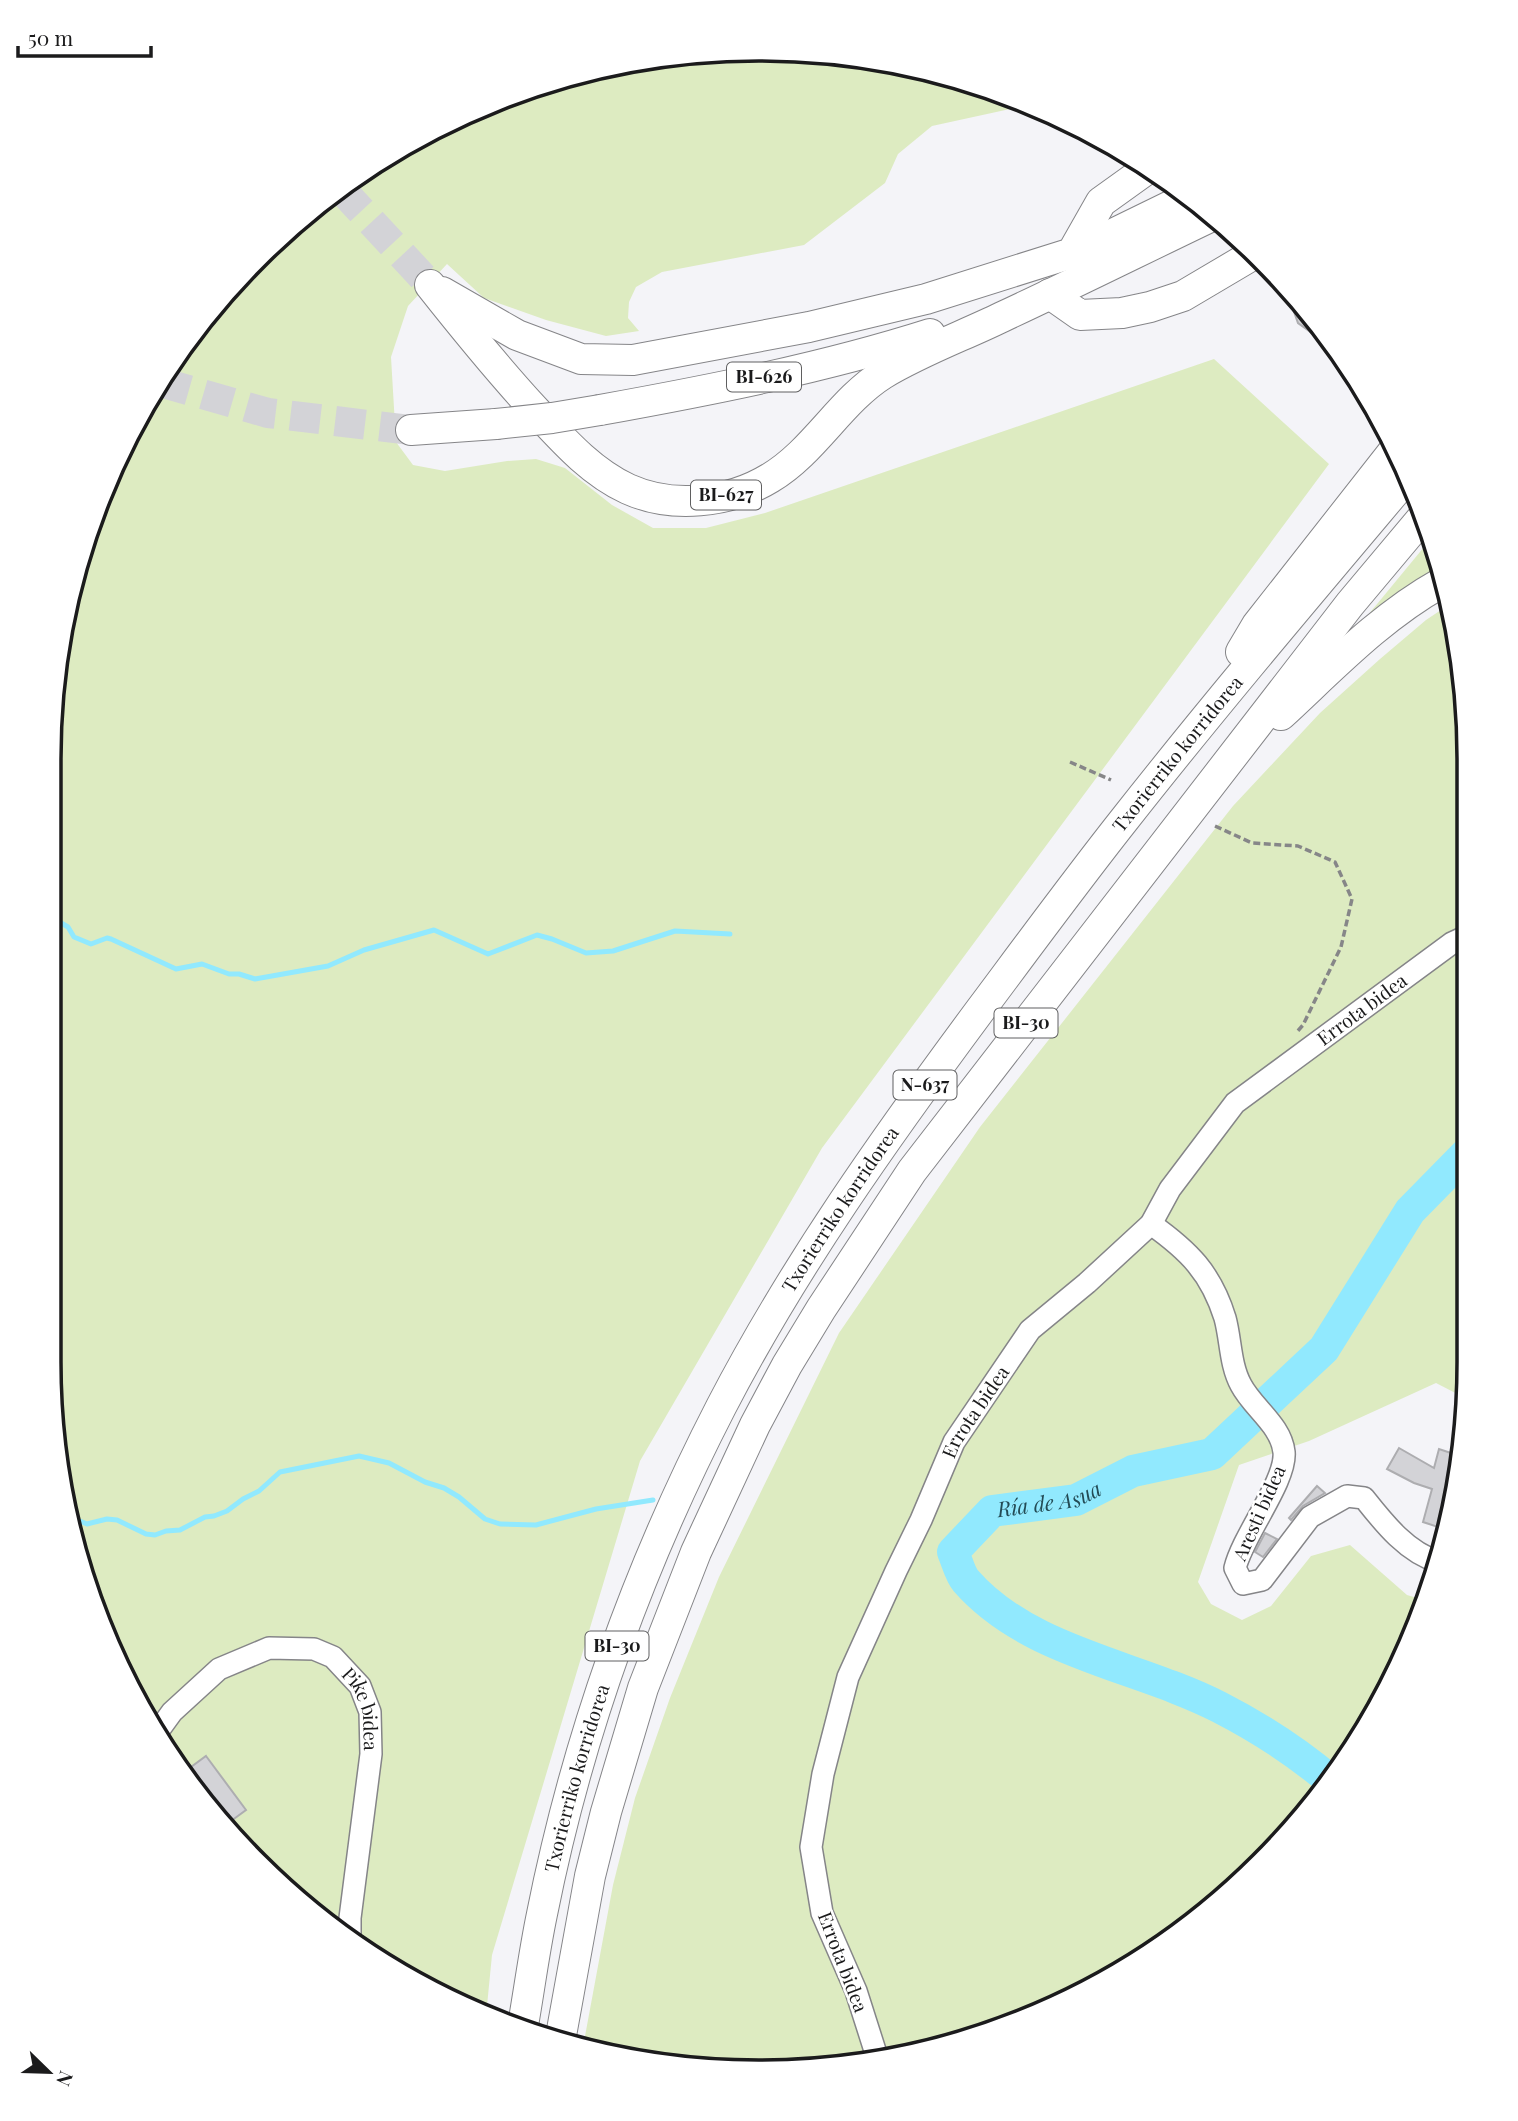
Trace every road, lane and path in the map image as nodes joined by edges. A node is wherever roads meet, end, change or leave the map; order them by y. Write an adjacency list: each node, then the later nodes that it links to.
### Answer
1 (1139, 174): 4 (highway)
2 (1179, 202): 4 (highway, BI-626)
3 (1203, 220): 6 (highway, BI-626)
4 (1072, 254): 6 (highway, BI-627); 7 (highway, BI-626)
5 (1245, 259): 6 (highway)
6 (1050, 294): 7 (highway, BI-626)
7 (926, 335): 8 (highway, BI-626, bridge)
8 (411, 430)
9 (1388, 457): 14 (highway)
10 (1401, 485): 14 (highway, Txorierriko korridorea)
11 (1416, 525): 13 (highway, Txorierriko korridorea / BI-30)
12 (1435, 587): 13 (highway)
13 (1241, 743): 26 (highway, Txorierriko korridorea / BI-30)
14 (1180, 750): 21 (highway, Txorierriko korridorea / N-637)
15 (1070, 762): 16 (path)
16 (1111, 780)
17 (1214, 826): 19 (path)
18 (1457, 941): 20 (street, Errota bidea)
19 (1294, 1035)
20 (1152, 1224): 22 (street, Aresti bidea); 27 (street, Errota bidea)
21 (788, 1289): 25 (highway, Txorierriko korridorea / BI-30)
22 (1428, 1559)
23 (163, 1724): 24 (street, Pike bidea)
24 (350, 1927)
25 (524, 2019)
26 (561, 2031)
27 (875, 2050)

